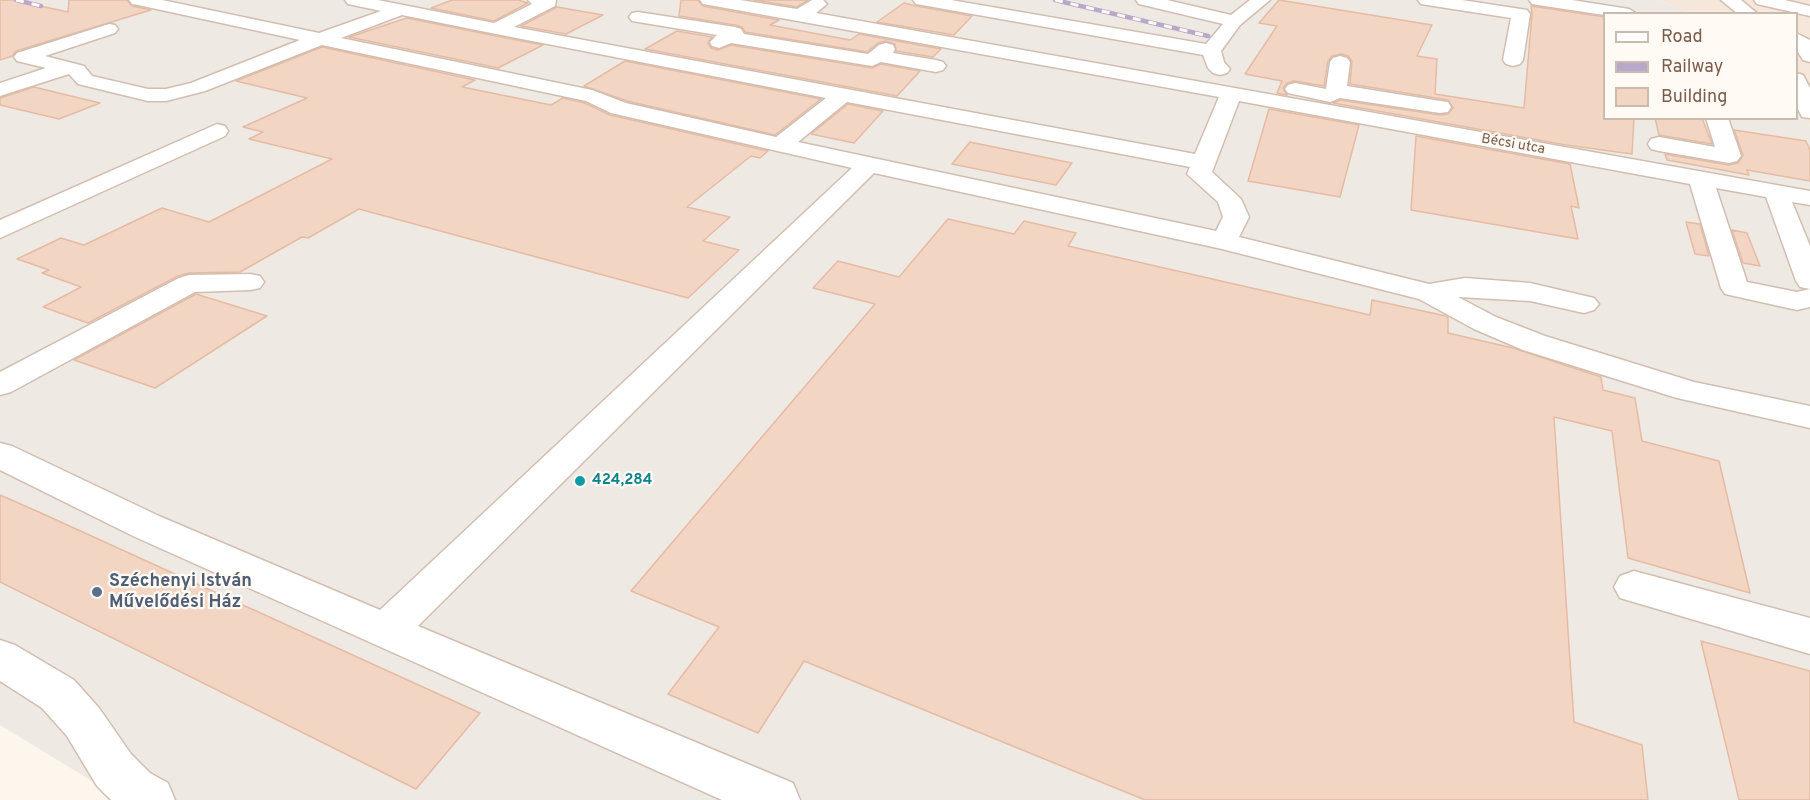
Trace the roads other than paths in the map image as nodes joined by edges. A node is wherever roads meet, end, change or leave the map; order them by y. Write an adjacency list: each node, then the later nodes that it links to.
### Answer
1 (138, 0): 26 (street)
2 (354, 0): 14 (street)
3 (429, 0): 14 (street)
4 (537, 0): 23 (street)
5 (709, 0): 18 (street, Bécsi utca)
6 (825, 0): 18 (street)
7 (922, 0): 28 (street)
8 (1144, 0): 21 (street)
9 (1261, 0): 21 (street)
10 (1427, 0): 20 (street)
11 (1538, 0): 16 (street)
12 (1730, 0): 17 (street)
13 (1763, 0): 15 (street)
14 (401, 10): 23 (street); 26 (street)
15 (1810, 11)
16 (1616, 12)
17 (1747, 12)
18 (800, 15): 38 (street, Bécsi utca)
19 (639, 17): 25 (street)
20 (1520, 18): 22 (street); 30 (street)
21 (1234, 21): 28 (street)
22 (1541, 21)
23 (496, 28): 32 (street)
24 (109, 29): 34 (street)
25 (729, 37): 32 (street); 33 (street)
26 (320, 39): 34 (street); 44 (street)
27 (1798, 39): 29 (street)
28 (1211, 51): 37 (street)
29 (1810, 56)
30 (1513, 60)
31 (1340, 62): 37 (street)
32 (690, 65): 39 (street)
33 (936, 66)
34 (67, 68): 36 (street)
35 (1798, 82): 41 (street)
36 (0, 90)
37 (1336, 91): 40 (street)
38 (1223, 93): 46 (street); 48 (street, Bécsi utca)
39 (843, 95): 44 (street); 46 (street)
40 (1440, 107)
41 (1810, 112)
42 (1719, 120): 45 (street)
43 (217, 131): 51 (street)
44 (781, 144): 47 (street)
45 (1659, 144)
46 (1203, 163): 52 (street)
47 (869, 165): 52 (street); 62 (street)
48 (1701, 179): 49 (street, Bécsi utca); 56 (street)
49 (1776, 192): 50 (street, Bécsi utca); 53 (street)
50 (1810, 198)
51 (0, 230)
52 (1224, 241): 55 (street)
53 (1810, 281)
54 (250, 282): 58 (street)
55 (1429, 293): 57 (street); 59 (street)
56 (1810, 298)
57 (1584, 304)
58 (0, 385)
59 (1810, 417)
60 (0, 455): 62 (street)
61 (1634, 587): 63 (street)
62 (386, 631): 66 (street)
63 (1810, 636)
64 (0, 658): 65 (street)
65 (151, 800)
66 (776, 800)

